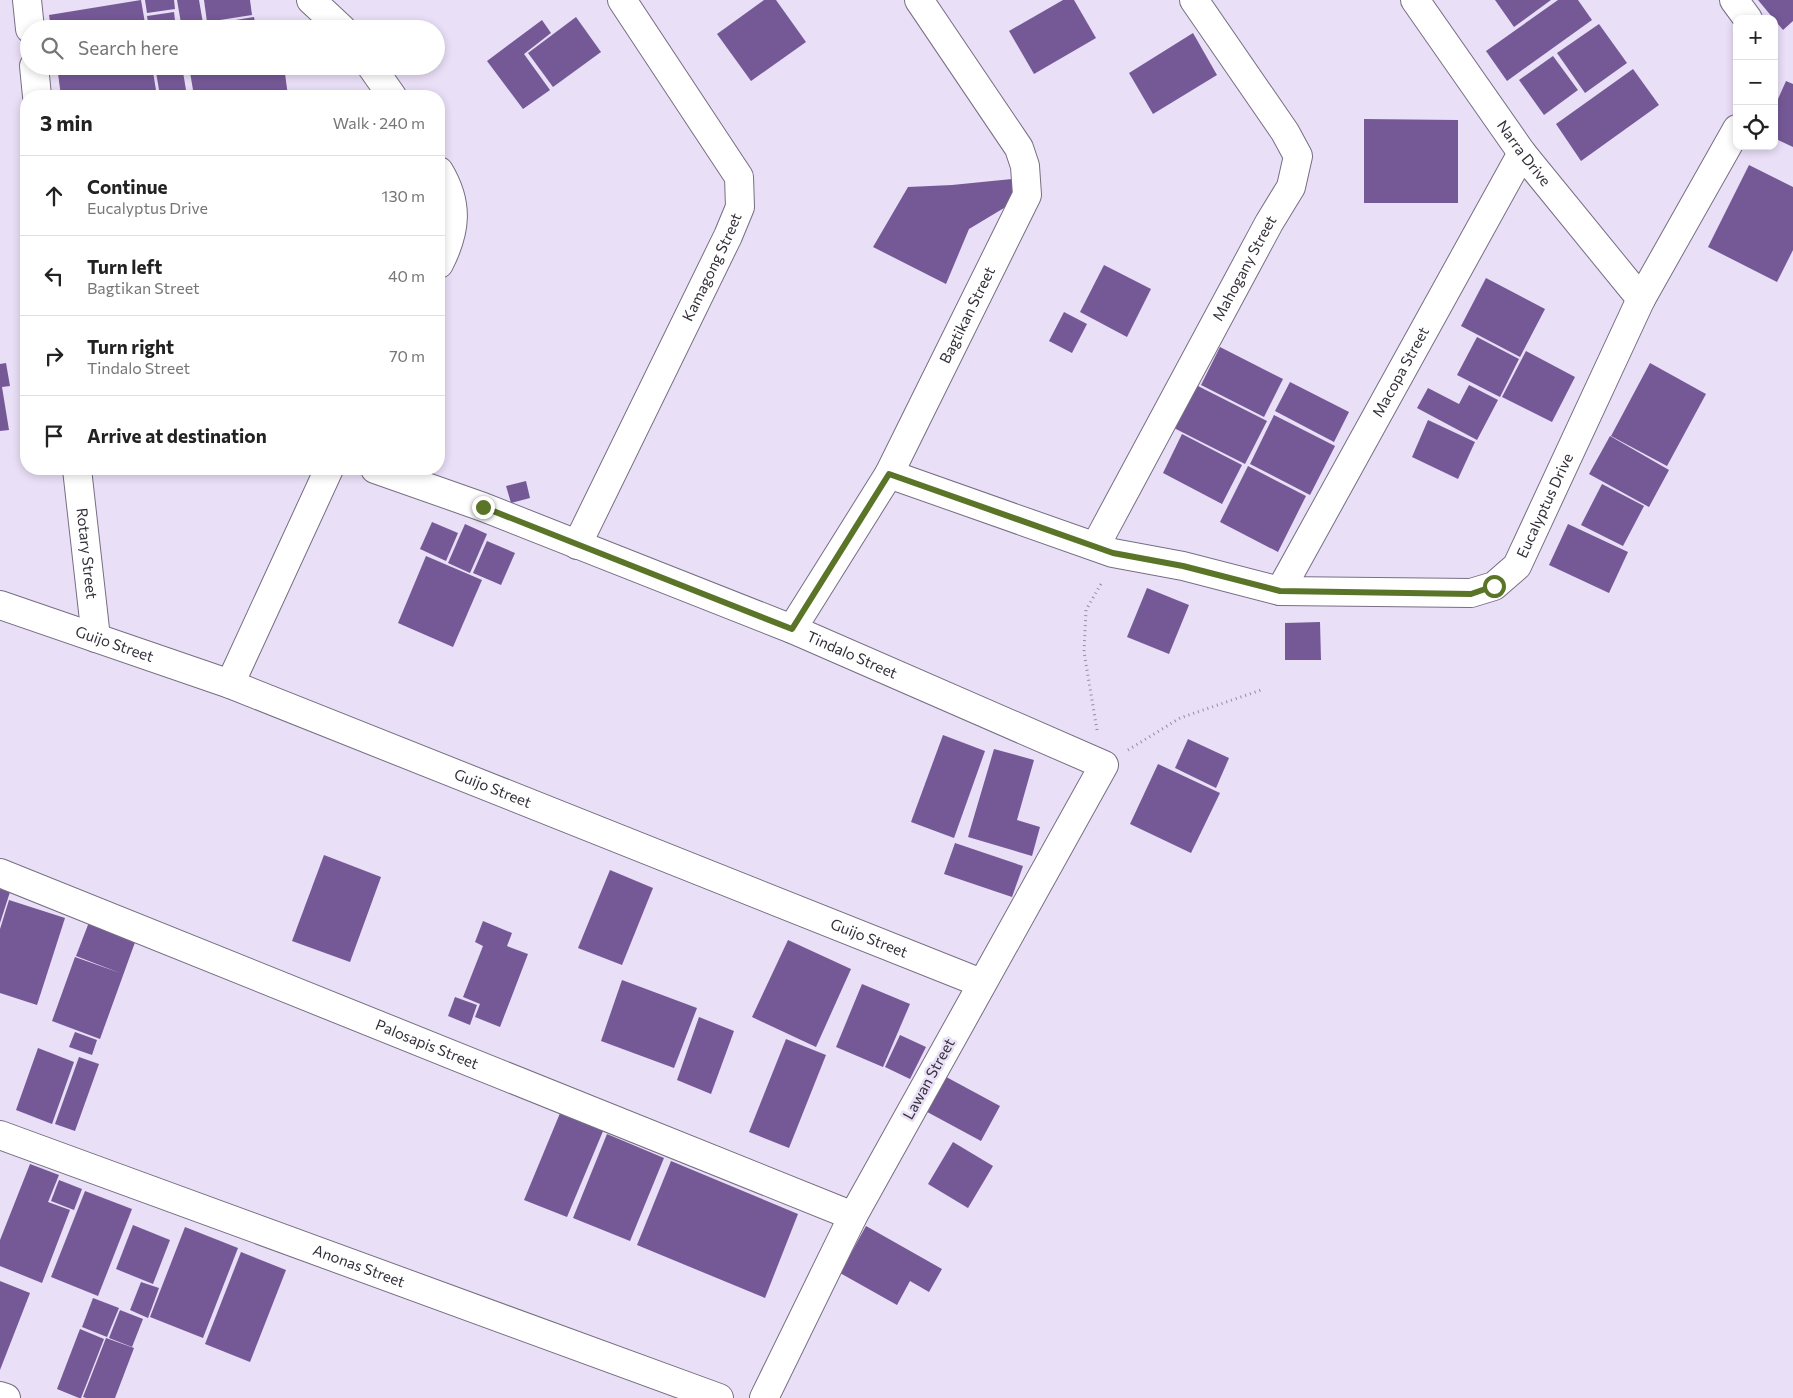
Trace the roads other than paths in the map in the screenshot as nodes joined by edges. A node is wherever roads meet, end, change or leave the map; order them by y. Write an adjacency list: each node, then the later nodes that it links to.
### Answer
1 (27, 0): 9 (street)
2 (311, 0): 10 (street)
3 (622, 0): 24 (street, Kamagong Street)
4 (919, 0): 20 (street, Bagtikan Street)
5 (1194, 0): 25 (street, Mahogany Street)
6 (1415, 0): 16 (street, Narra Drive)
7 (1734, 0): 8 (street)
8 (1745, 15)
9 (29, 20)
10 (332, 20)
11 (35, 75): 13 (street)
12 (377, 75): 14 (street)
13 (36, 90)
14 (388, 90)
15 (1733, 136): 19 (street, Eucalyptus Drive)
16 (1522, 153): 19 (street, Narra Drive); 26 (street, Macopa Street)
17 (445, 185): 18 (street)
18 (445, 253)
19 (1641, 299): 26 (street, Eucalyptus Drive)
20 (889, 474): 25 (street, Eucalyptus Drive); 28 (street, Bagtikan Street)
21 (78, 475): 29 (street, Rotary Street)
22 (326, 475): 30 (street)
23 (392, 475): 24 (street, Tindalo Street)
24 (577, 545): 28 (street, Tindalo Street)
25 (1104, 549): 26 (street, Eucalyptus Drive)
26 (1280, 591)
27 (0, 605): 29 (street, Guijo Street)
28 (792, 629): 31 (street, Tindalo Street)
29 (96, 638): 30 (street, Guijo Street)
30 (230, 684): 33 (street, Guijo Street)
31 (1104, 764): 33 (street, Lawan Street)
32 (0, 873): 35 (street, Palosapis Street)
33 (981, 983): 35 (street, Lawan Street)
34 (0, 1135): 38 (street, Anonas Street)
35 (853, 1216): 39 (street, Lawan Street)
36 (0, 1396): 37 (street)
37 (6, 1398)
38 (719, 1398)
39 (764, 1398)

